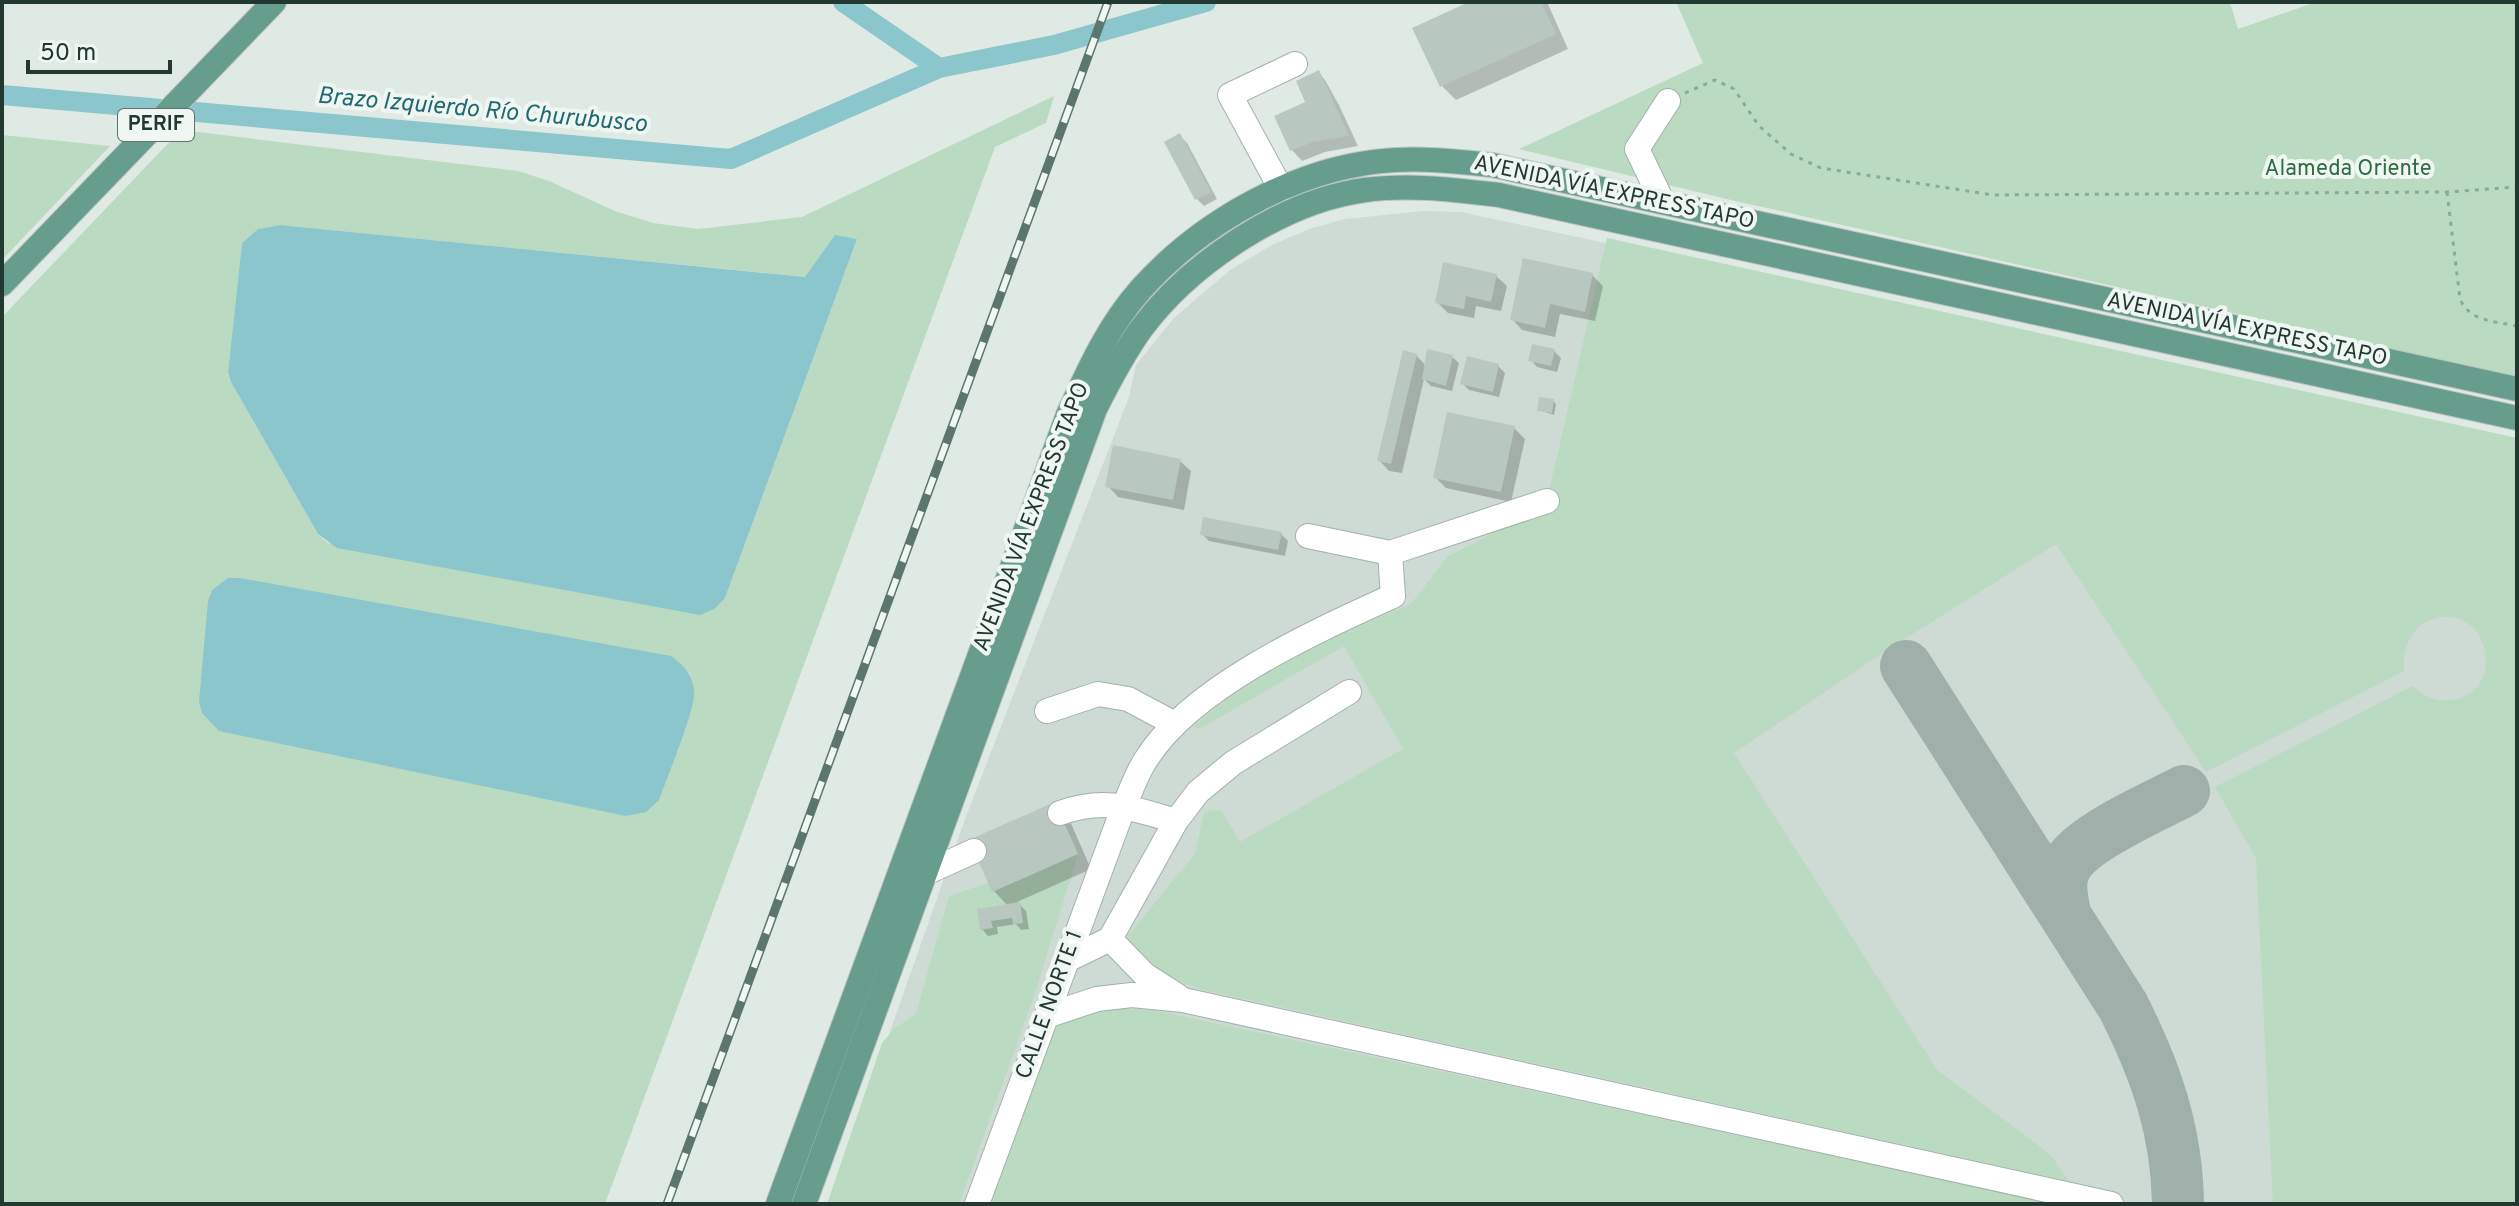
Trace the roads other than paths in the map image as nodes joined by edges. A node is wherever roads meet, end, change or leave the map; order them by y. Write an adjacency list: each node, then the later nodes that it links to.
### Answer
1 (274, 2): 6 (main road, PERIF)
2 (1295, 64): 4 (lane)
3 (1668, 101): 5 (lane)
4 (1281, 189): 5 (main road, AVENIDA VÍA EXPRESS TAPO); 20 (main road, AVENIDA VÍA EXPRESS TAPO)
5 (1662, 201): 7 (main road, AVENIDA VÍA EXPRESS TAPO)
6 (2, 284)
7 (2517, 389)
8 (2517, 418): 19 (main road, AVENIDA VÍA EXPRESS TAPO)
9 (1547, 501): 11 (lane)
10 (1308, 536): 11 (lane)
11 (1390, 553): 14 (lane, CALLE NORTE 1)
12 (1349, 692): 17 (lane)
13 (1047, 711): 14 (lane)
14 (1175, 724): 15 (lane, CALLE NORTE 1)
15 (1124, 806): 16 (lane); 17 (lane); 22 (lane, CALLE NORTE 1)
16 (1060, 813)
17 (1176, 821): 21 (lane)
18 (974, 851): 19 (lane)
19 (928, 872): 20 (lane); 26 (main road, AVENIDA VÍA EXPRESS TAPO)
20 (894, 888): 25 (main road, AVENIDA VÍA EXPRESS TAPO)
21 (1110, 939): 22 (lane); 23 (lane)
22 (1067, 960): 24 (lane, CALLE NORTE 1)
23 (1183, 1000): 24 (lane); 28 (lane)
24 (1046, 1016): 27 (lane, CALLE NORTE 1)
25 (778, 1204)
26 (804, 1204)
27 (977, 1204)
28 (2111, 1204)

